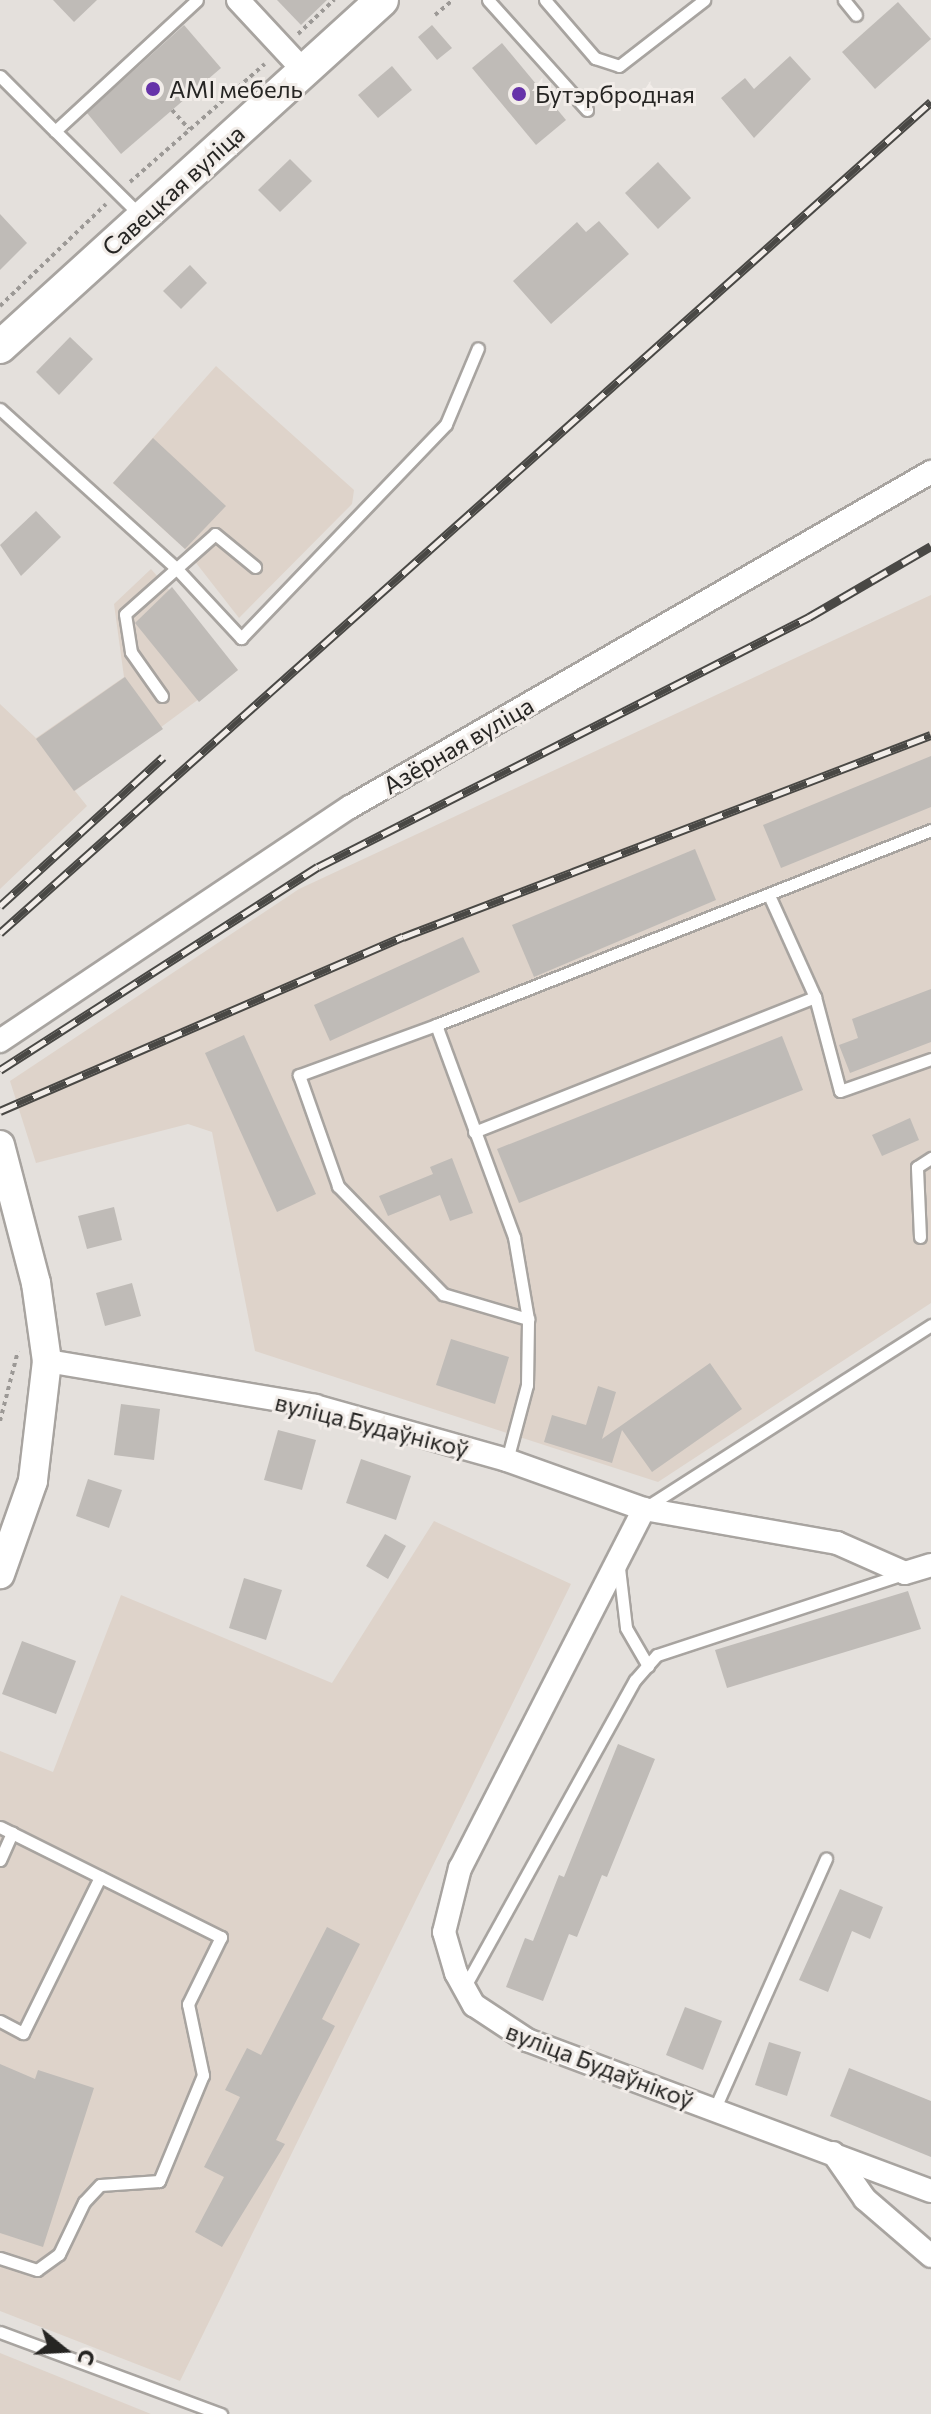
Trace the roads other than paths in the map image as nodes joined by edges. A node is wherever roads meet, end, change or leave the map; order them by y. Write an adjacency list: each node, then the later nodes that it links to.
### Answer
1 (197, 0): 12 (lane)
2 (238, 0): 9 (street)
3 (382, 0): 9 (main road, Савецкая вуліца)
4 (488, 0): 11 (lane)
5 (545, 0): 6 (lane)
6 (704, 0)
7 (844, 0): 8 (lane)
8 (856, 15)
9 (293, 59): 13 (main road, Савецкая вуліца)
10 (0, 76): 12 (lane)
11 (587, 110)
12 (55, 131): 13 (lane)
13 (143, 217): 14 (main road, Савецкая вуліца)
14 (0, 347)
15 (478, 348): 19 (lane)
16 (0, 409): 19 (lane)
17 (931, 472): 25 (street, Азёрная вуліца)
18 (255, 567): 19 (lane)
19 (176, 568): 20 (lane)
20 (162, 696)
21 (931, 830): 22 (lane)
22 (769, 895): 23 (lane); 24 (lane)
23 (815, 997): 26 (lane); 27 (lane)
24 (436, 1025): 27 (lane); 31 (lane)
25 (0, 1041)
26 (931, 1059)
27 (474, 1132): 31 (lane)
28 (0, 1145): 33 (street)
29 (931, 1158): 30 (lane)
30 (920, 1237)
31 (528, 1319): 34 (lane)
32 (931, 1325): 35 (lane)
33 (47, 1361): 34 (street, вуліца Будаўнікоў); 39 (street)
34 (507, 1460): 35 (street, вуліца Будаўнікоў)
35 (644, 1509): 36 (street, вуліца Будаўнікоў); 38 (street, вуліца Будаўнікоў)
36 (618, 1559): 40 (lane); 46 (street, вуліца Будаўнікоў)
37 (931, 1565): 38 (street)
38 (905, 1573): 40 (lane)
39 (0, 1574)
40 (648, 1666): 46 (lane)
41 (0, 1827): 42 (lane)
42 (12, 1833): 44 (lane); 45 (lane)
43 (826, 1859): 48 (lane)
44 (0, 1860)
45 (100, 1877): 47 (lane); 52 (lane)
46 (464, 1988): 48 (street, вуліца Будаўнікоў)
47 (0, 2021)
48 (715, 2108): 49 (street, вуліца Будаўнікоў)
49 (833, 2153): 50 (street, вуліца Будаўнікоў); 51 (street)
50 (931, 2191)
51 (931, 2256)
52 (0, 2258)
53 (0, 2332): 54 (lane)
54 (221, 2414)

